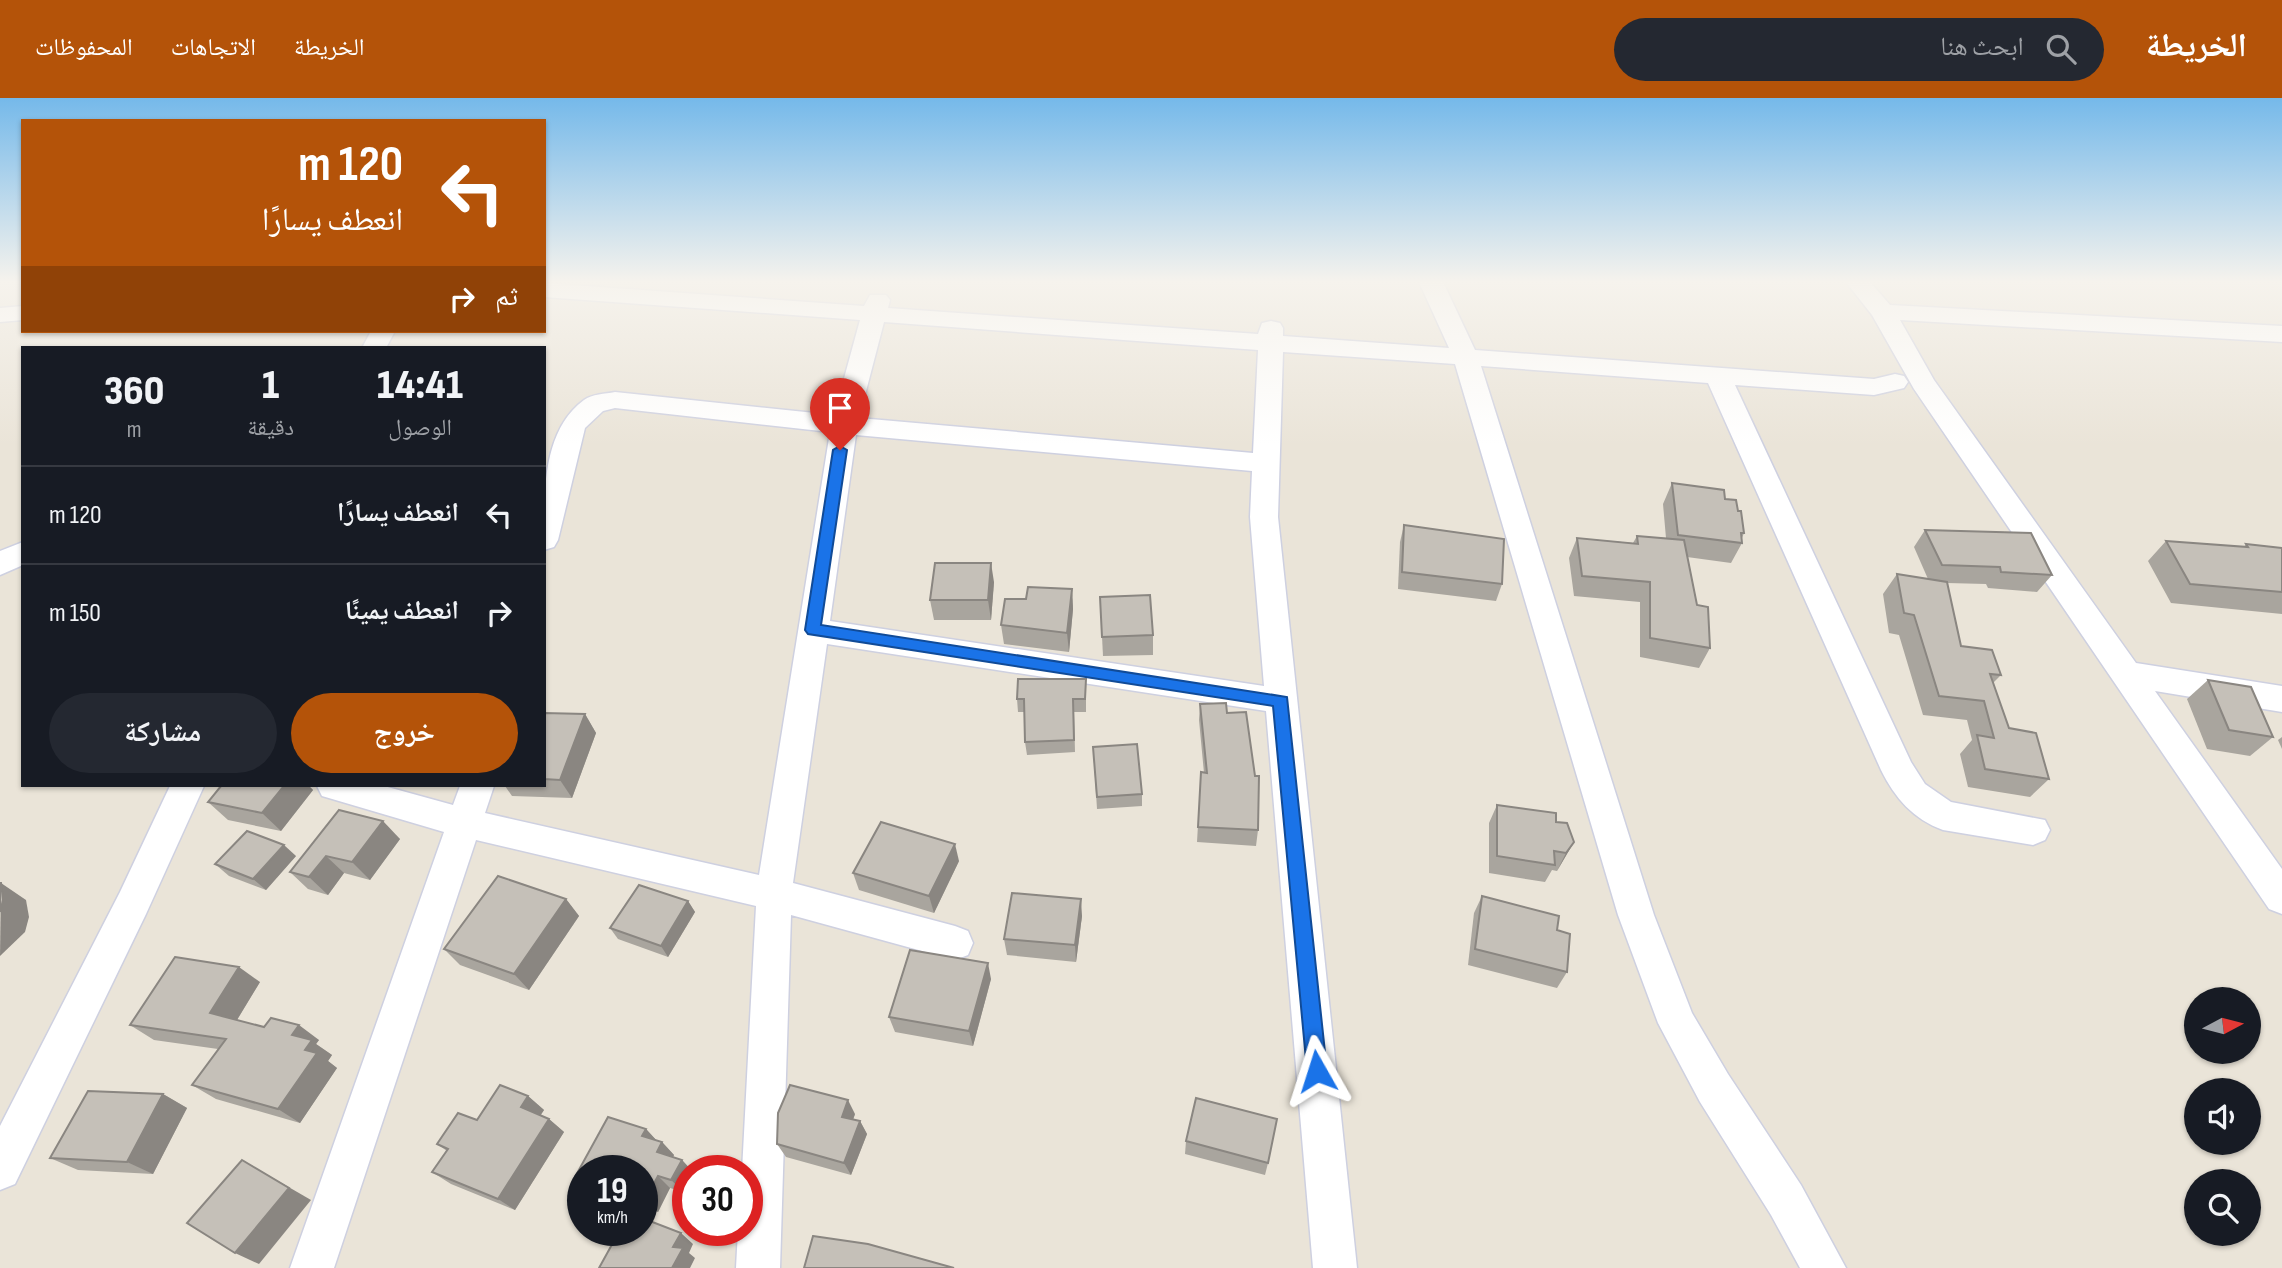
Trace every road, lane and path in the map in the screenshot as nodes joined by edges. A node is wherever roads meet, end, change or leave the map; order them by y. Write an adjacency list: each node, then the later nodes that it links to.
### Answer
1 (1271, 336): 10 (street)
2 (868, 337): 9 (street)
3 (1280, 337): 6 (street)
4 (1456, 337): 6 (street)
5 (1892, 337): 8 (street)
6 (1462, 349): 7 (street); 8 (street); 30 (street)
7 (1718, 376): 8 (street); 22 (street)
8 (1909, 383): 15 (street)
9 (844, 425): 10 (street); 11 (street); 14 (street)
10 (1265, 463): 17 (street)
11 (546, 532)
12 (21, 553): 13 (street)
13 (0, 564)
14 (813, 630): 17 (street); 23 (street)
15 (2126, 674): 16 (street); 24 (street)
16 (2282, 699)
17 (1281, 701): 29 (street)
18 (187, 787): 26 (street)
19 (338, 787): 21 (street)
20 (477, 787): 21 (street)
21 (465, 823): 23 (street); 27 (street)
22 (2033, 830)
23 (774, 894): 25 (street); 28 (street)
24 (2282, 898)
25 (955, 943)
26 (0, 1169)
27 (312, 1268)
28 (758, 1268)
29 (1335, 1268)
30 (1824, 1268)

